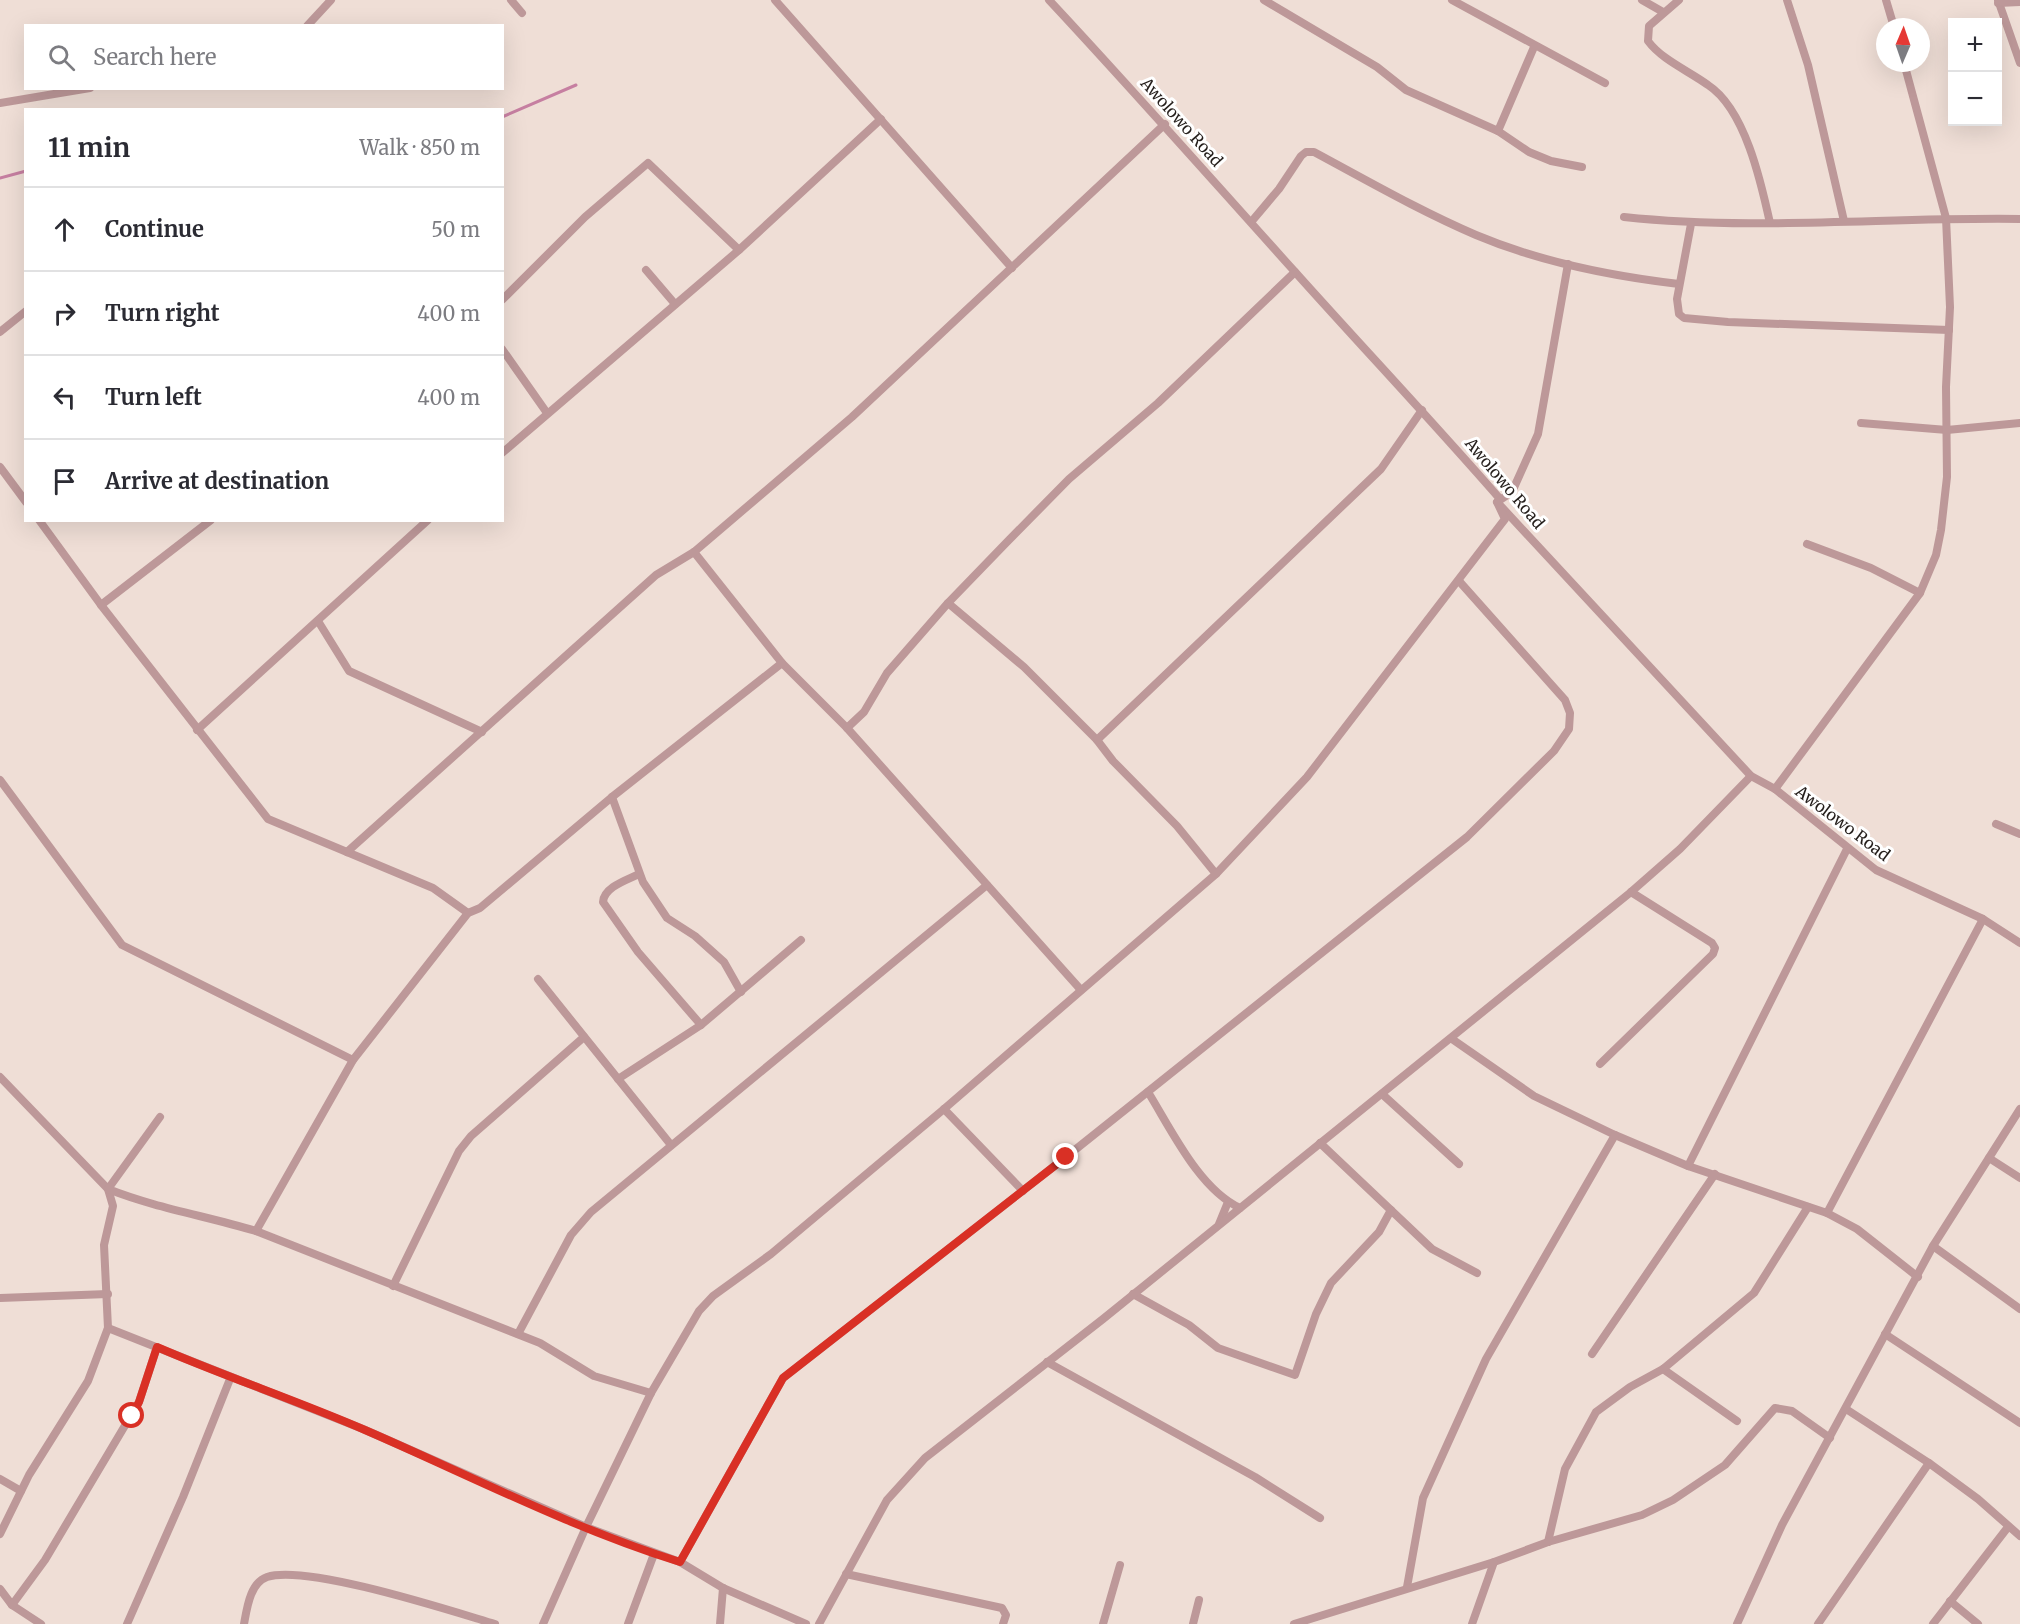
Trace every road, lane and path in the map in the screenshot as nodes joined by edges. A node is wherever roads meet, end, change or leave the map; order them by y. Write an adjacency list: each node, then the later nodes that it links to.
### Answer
1 (331, 0): 16 (street)
2 (511, 0): 14 (street)
3 (775, 0): 23 (street)
4 (1048, 0): 24 (street, Awolowo Road)
5 (1264, 0): 25 (street)
6 (1452, 0): 17 (street)
7 (1642, 0): 13 (street)
8 (1679, 0): 13 (street)
9 (1787, 0): 31 (street)
10 (1886, 0): 15 (street)
11 (1998, 1): 12 (street); 18 (street)
12 (2020, 2)
13 (1663, 12): 32 (street)
14 (522, 13)
15 (1891, 18)
16 (309, 24)
17 (1534, 47): 20 (street); 25 (street)
18 (2020, 63)
19 (1906, 72): 28 (street)
20 (1605, 83)
21 (78, 90): 22 (street)
22 (0, 103)
23 (881, 119): 34 (street); 36 (street)
24 (1165, 124): 30 (street, Awolowo Road); 36 (street)
25 (1498, 131): 26 (street)
26 (1582, 166)
27 (1624, 217): 33 (street)
28 (1946, 218): 29 (street); 31 (street); 43 (street)
29 (2020, 219)
30 (1252, 221): 35 (street); 38 (street, Awolowo Road)
31 (1844, 221): 32 (street)
32 (1770, 223): 33 (street)
33 (1691, 224): 39 (street)
34 (739, 250): 40 (street); 41 (street)
35 (1568, 264): 39 (street); 54 (street)
36 (1012, 268): 59 (street)
37 (646, 270): 41 (street)
38 (1295, 272): 46 (street, Awolowo Road); 62 (street)
39 (1679, 284): 43 (street)
40 (504, 298)
41 (675, 304): 47 (street)
42 (24, 313): 44 (street)
43 (1949, 330): 50 (street)
44 (0, 332)
45 (504, 352): 47 (street)
46 (1422, 410): 54 (street, Awolowo Road); 69 (street)
47 (547, 413): 51 (street)
48 (1861, 423): 50 (street)
49 (2020, 423): 50 (street)
50 (1947, 430): 61 (street)
51 (504, 451)
52 (0, 467): 53 (street)
53 (24, 499)
54 (1497, 502): 60 (street); 70 (street, Awolowo Road)
55 (40, 522): 63 (street)
56 (208, 522): 63 (street)
57 (426, 522): 64 (street)
58 (1807, 544): 61 (street)
59 (694, 552): 65 (street); 68 (street)
60 (1459, 581): 79 (street); 96 (street)
61 (1920, 593): 72 (street)
62 (948, 603): 66 (street); 69 (street)
63 (101, 605): 67 (street)
64 (318, 621): 67 (street); 68 (street)
65 (782, 663): 66 (street); 73 (street)
66 (847, 728): 80 (street)
67 (197, 730): 77 (street)
68 (482, 732): 77 (street)
69 (1097, 740): 79 (street)
70 (1751, 776): 72 (street, Awolowo Road); 81 (street)
71 (0, 780): 92 (street)
72 (1775, 789): 76 (street, Awolowo Road)
73 (612, 797): 78 (street); 82 (street)
74 (1996, 824): 75 (street)
75 (2020, 834)
76 (1847, 849): 83 (street, Awolowo Road); 106 (street)
77 (347, 852): 82 (street)
78 (639, 874): 88 (street); 89 (street)
79 (1216, 874): 87 (street)
80 (987, 885): 87 (street); 103 (street)
81 (1631, 892): 91 (street); 93 (street)
82 (468, 913): 92 (street)
83 (1983, 920): 85 (street, Awolowo Road); 115 (street)
84 (801, 940): 88 (street)
85 (2020, 943)
86 (538, 979): 90 (street)
87 (1081, 990): 98 (street)
88 (741, 992): 89 (street)
89 (700, 1025): 95 (street)
90 (584, 1037): 95 (street); 121 (street)
91 (1452, 1040): 97 (street); 101 (street)
92 (353, 1060): 117 (street)
93 (1600, 1064)
94 (0, 1077): 109 (street)
95 (618, 1079): 103 (street)
96 (1148, 1092): 110 (street); 111 (street)
97 (1382, 1094): 102 (street); 105 (street)
98 (944, 1109): 110 (street); 134 (street)
99 (2020, 1109): 104 (street)
100 (160, 1117): 109 (street)
101 (1615, 1136): 106 (street); 153 (street)
102 (1320, 1143): 113 (street); 114 (street)
103 (671, 1145): 127 (street)
104 (1989, 1158): 108 (street); 118 (street)
105 (1459, 1164)
106 (1688, 1166): 107 (street)
107 (1715, 1174): 112 (street); 130 (street)
108 (2020, 1178)
109 (108, 1190): 117 (street); 122 (street)
110 (1023, 1191): 149 (street)
111 (1228, 1202): 113 (street); 116 (street)
112 (1808, 1207): 115 (street); 132 (street)
113 (1240, 1208): 116 (street)
114 (1390, 1210): 119 (street); 123 (street)
115 (1827, 1213): 120 (street)
116 (1219, 1225): 123 (street)
117 (256, 1231): 121 (street)
118 (1933, 1246): 120 (street); 125 (street)
119 (1477, 1273)
120 (1918, 1276): 128 (street)
121 (393, 1286): 127 (street)
122 (108, 1294): 124 (street); 126 (street)
123 (1133, 1294): 131 (street)
124 (0, 1298)
125 (2020, 1309)
126 (108, 1328): 129 (street); 141 (street)
127 (518, 1334): 134 (street)
128 (1885, 1334): 135 (street); 137 (street)
129 (157, 1347): 133 (street); 158 (street)
130 (1592, 1354)
131 (1047, 1362): 142 (street); 152 (street)
132 (1663, 1369): 136 (street); 147 (street)
133 (230, 1379): 143 (street); 161 (street)
134 (651, 1394): 143 (street)
135 (1846, 1409): 138 (street); 139 (street)
136 (1737, 1421)
137 (2020, 1423)
138 (1830, 1438): 147 (street); 174 (street)
139 (1929, 1463): 144 (street); 175 (street)
140 (0, 1479): 141 (street)
141 (21, 1491): 145 (street)
142 (1320, 1518)
143 (585, 1527): 148 (street); 164 (street)
144 (2008, 1527): 146 (street); 157 (street)
145 (0, 1534)
146 (2020, 1536)
147 (1548, 1542): 150 (street)
148 (654, 1554): 149 (street); 165 (street)
149 (680, 1562): 154 (street)
150 (1494, 1562): 153 (street); 173 (street)
151 (1120, 1565): 170 (street)
152 (846, 1574): 168 (street); 169 (street)
153 (1407, 1587): 159 (street)
154 (723, 1588): 166 (street); 167 (street)
155 (0, 1589): 158 (street)
156 (1200, 1600): 171 (street)
157 (1950, 1601): 176 (street); 177 (street)
158 (12, 1605): 160 (street)
159 (1309, 1622): 172 (street)
160 (41, 1624)
161 (127, 1624)
162 (244, 1624): 163 (street)
163 (495, 1624)
164 (543, 1624)
165 (628, 1624)
166 (720, 1624)
167 (806, 1624)
168 (819, 1624)
169 (1004, 1624)
170 (1103, 1624)
171 (1193, 1624)
172 (1294, 1624)
173 (1472, 1624)
174 (1737, 1624)
175 (1818, 1624)
176 (1933, 1624)
177 (1978, 1624)

